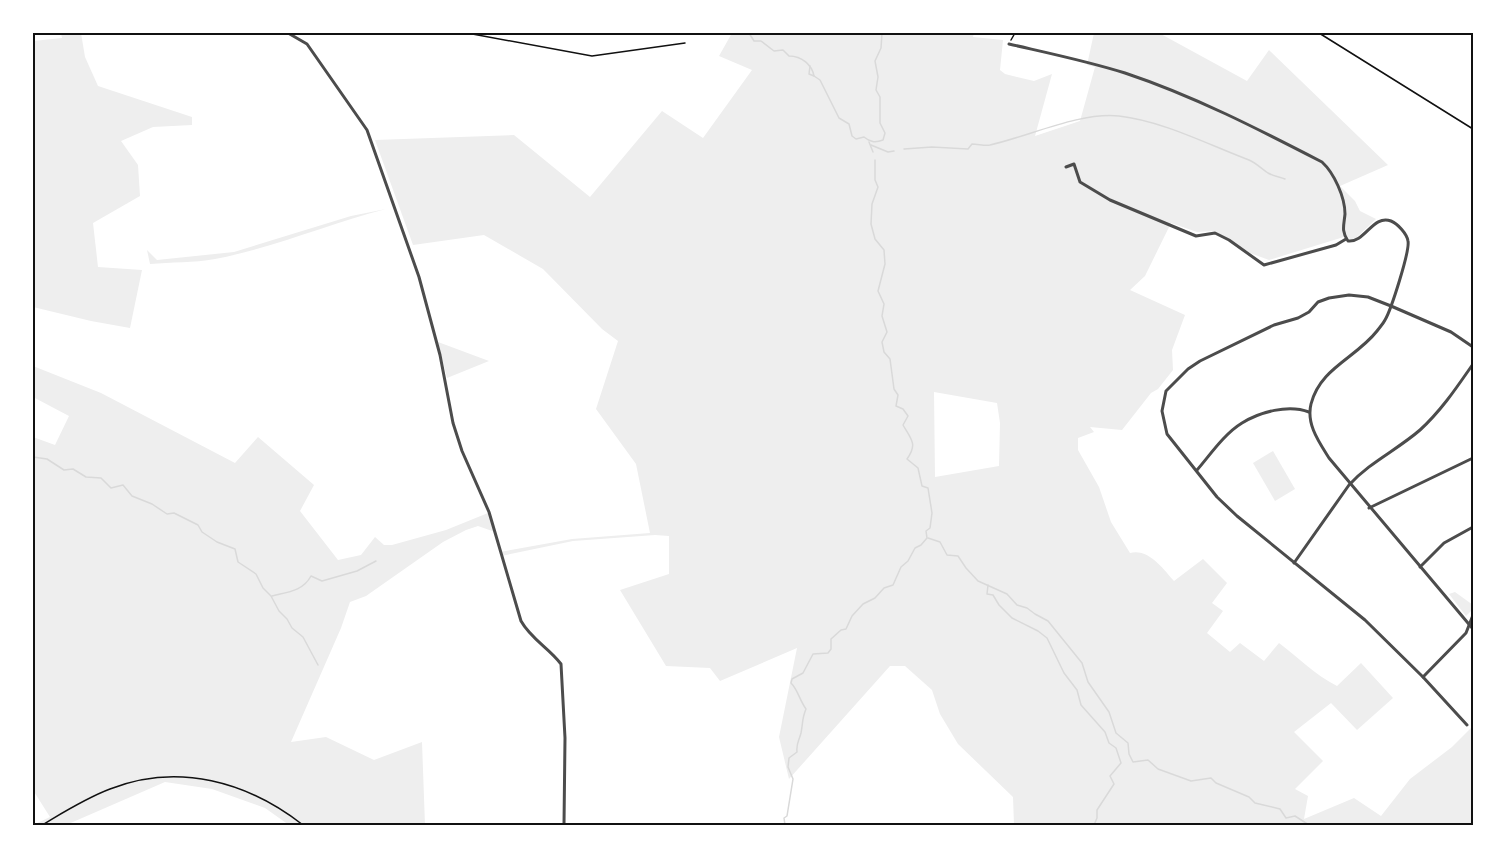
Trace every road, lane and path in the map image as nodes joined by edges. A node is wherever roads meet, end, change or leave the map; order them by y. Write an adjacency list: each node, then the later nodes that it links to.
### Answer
1 (288, 33): 28 (street)
2 (467, 33): 5 (path)
3 (1014, 33): 6 (path)
4 (1318, 33): 7 (path)
5 (685, 43)
6 (1009, 44): 9 (street)
7 (1473, 129)
8 (1066, 167): 9 (street)
9 (1346, 238): 10 (street)
10 (1391, 306): 11 (street); 13 (street); 15 (street)
11 (1473, 347)
12 (1473, 364): 16 (street)
13 (1309, 412): 15 (street); 16 (street)
14 (1473, 458): 17 (street)
15 (1197, 470): 19 (street)
16 (1349, 485): 17 (street); 19 (street)
17 (1370, 508): 20 (street)
18 (1473, 527): 20 (street)
19 (1294, 563): 24 (street)
20 (1420, 567): 22 (street)
21 (1473, 615): 22 (street)
22 (1468, 624): 23 (street); 24 (street)
23 (1473, 629)
24 (1423, 676): 25 (street)
25 (1467, 725)
26 (42, 825): 27 (path)
27 (303, 825)
28 (564, 825)

